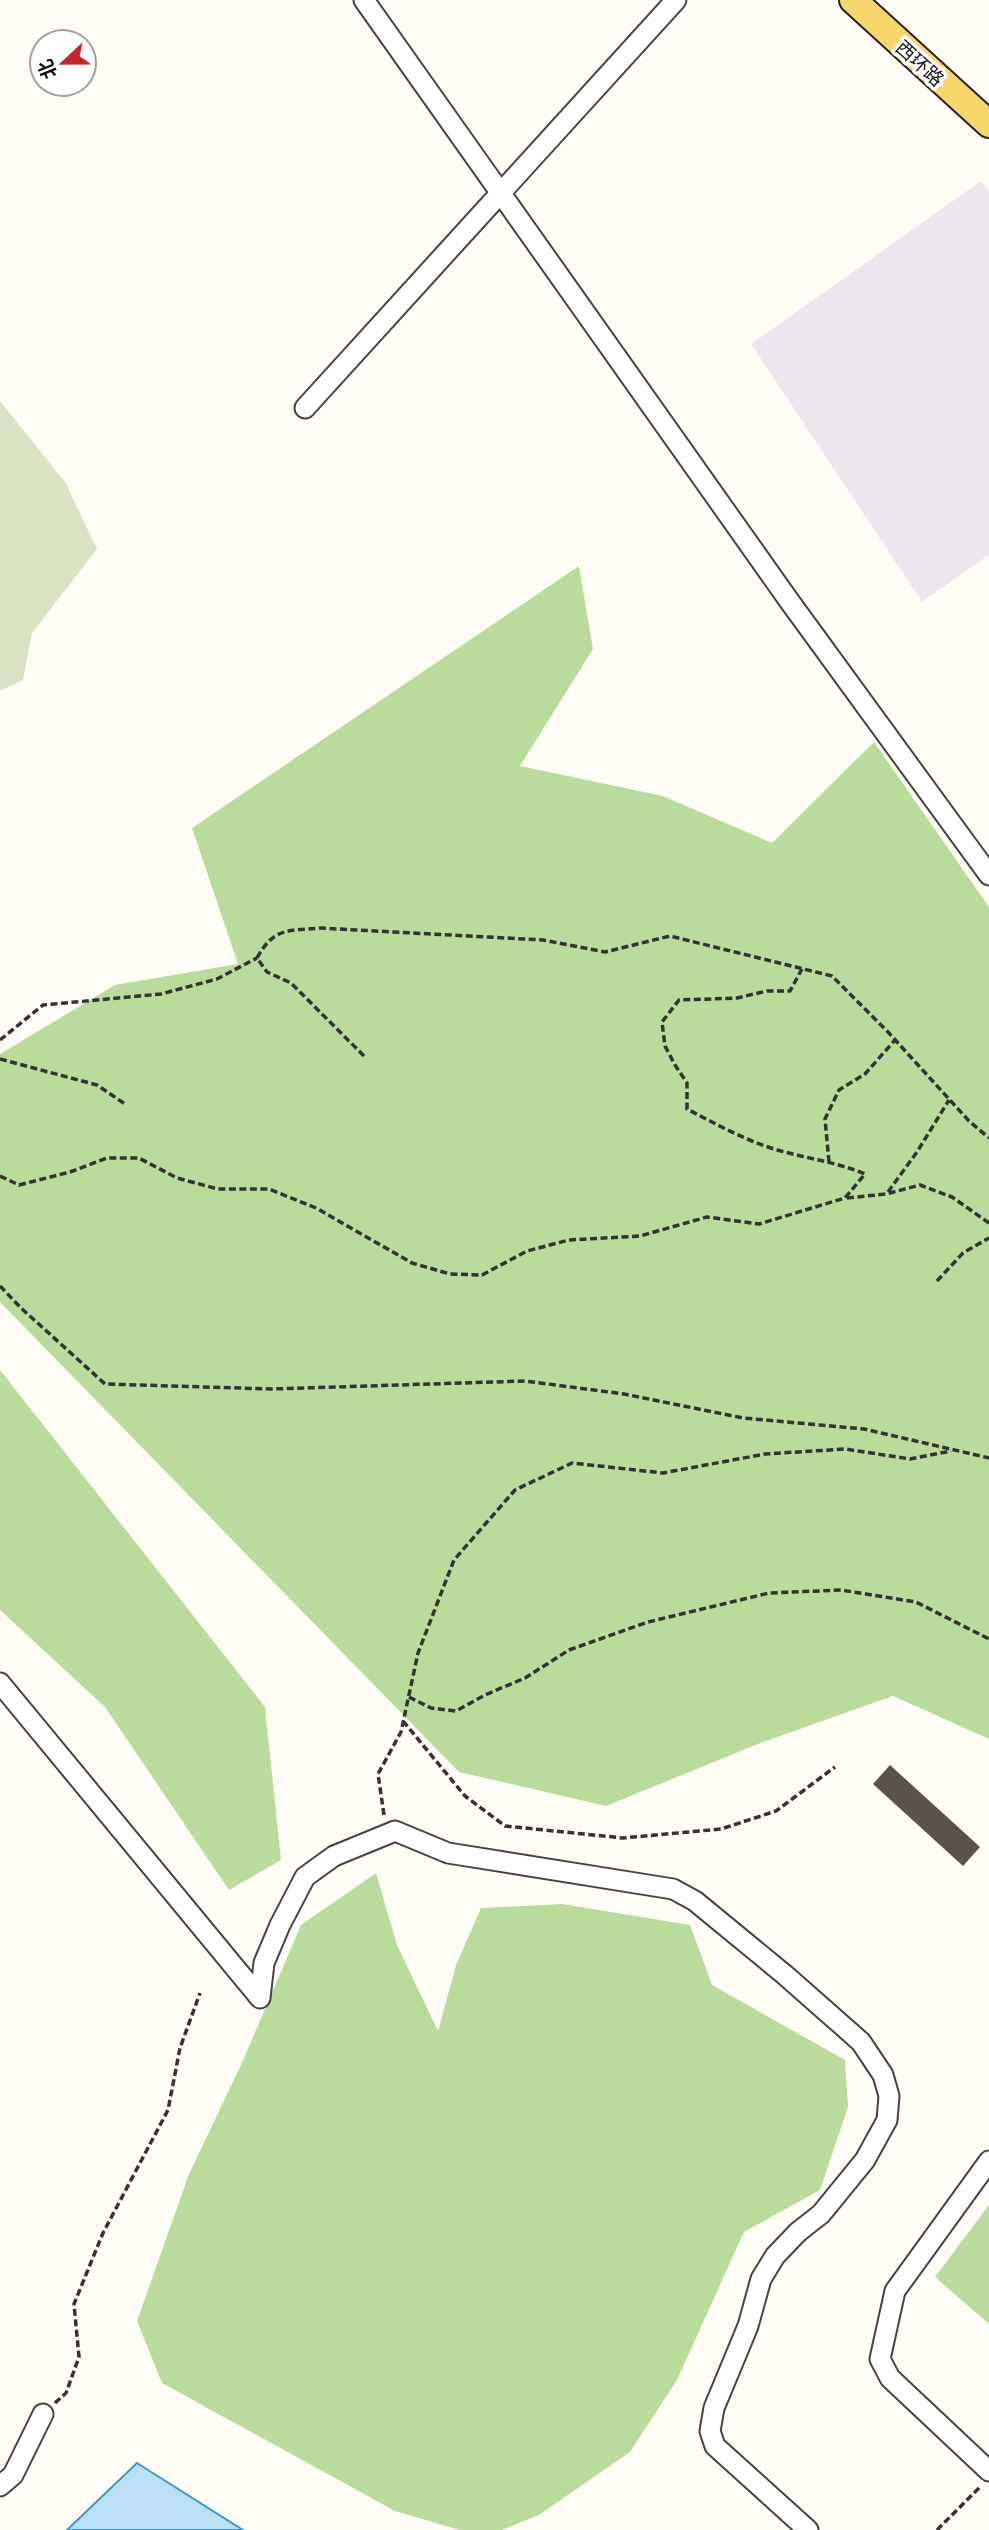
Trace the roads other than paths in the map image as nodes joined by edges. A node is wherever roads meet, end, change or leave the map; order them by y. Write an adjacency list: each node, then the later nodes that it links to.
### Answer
1 (364, 0): 7 (street)
2 (676, 0): 7 (street)
3 (853, 0): 6 (main road, 西环路)
4 (870, 0): 5 (main road, 西环路)
5 (989, 107)
6 (989, 124)
7 (501, 191): 8 (street); 9 (street)
8 (306, 408)
9 (987, 871)
10 (0, 1683): 15 (street)
11 (989, 2161): 13 (street)
12 (43, 2414): 14 (street)
13 (985, 2479)
14 (0, 2486)
15 (808, 2530)

